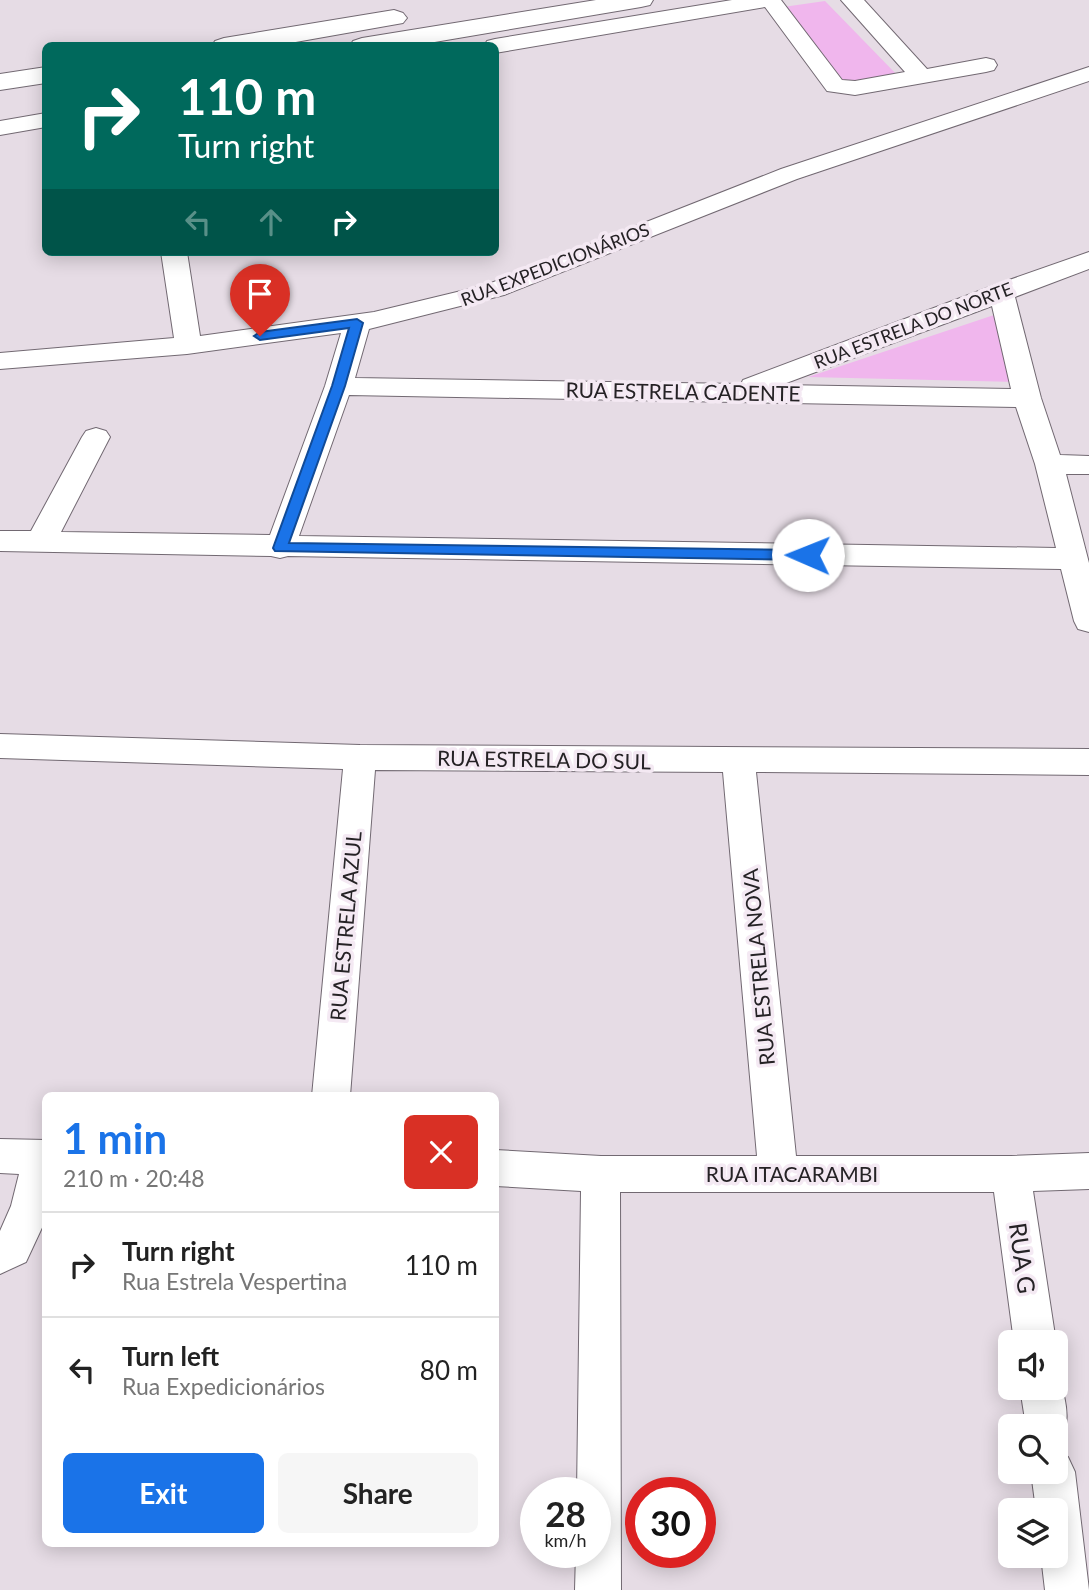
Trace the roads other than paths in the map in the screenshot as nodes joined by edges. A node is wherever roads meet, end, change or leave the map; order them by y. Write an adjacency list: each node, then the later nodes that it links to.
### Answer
1 (503, 0): 5 (highway)
2 (641, 0): 6 (highway)
3 (770, 0): 7 (street); 10 (street)
4 (852, 0): 10 (street)
5 (248, 42)
6 (386, 42)
7 (499, 45)
8 (986, 65): 10 (street)
9 (1089, 74): 20 (street, RUA EXPEDICIONÁRIOS)
10 (920, 75)
11 (42, 76): 12 (highway)
12 (0, 82)
13 (42, 98): 14 (highway)
14 (0, 105)
15 (42, 121): 16 (street)
16 (0, 128)
17 (175, 256): 21 (street)
18 (1089, 260): 19 (street, RUA ESTRELA DO NORTE)
19 (1001, 291): 24 (street, RUA ESTRELA DO NORTE); 25 (street)
20 (357, 323): 21 (street, RUA EXPEDICIONÁRIOS); 23 (street)
21 (188, 345): 22 (street, RUA EXPEDICIONÁRIOS)
22 (0, 360)
23 (339, 386): 24 (street, RUA ESTRELA CADENTE); 31 (street)
24 (738, 392): 25 (street, RUA ESTRELA CADENTE)
25 (1027, 398): 27 (street)
26 (96, 437): 30 (street)
27 (1049, 464): 28 (street); 32 (street)
28 (1089, 465)
29 (0, 541): 30 (street)
30 (40, 543): 31 (street)
31 (280, 548): 32 (street)
32 (1071, 559): 33 (street)
33 (1089, 621)
34 (0, 746): 35 (street, RUA ESTRELA DO SUL)
35 (360, 757): 36 (street, RUA ESTRELA DO SUL); 38 (street, RUA ESTRELA AZUL)
36 (738, 761): 37 (street, RUA ESTRELA DO SUL); 44 (street, RUA ESTRELA NOVA)
37 (1089, 762)
38 (331, 1092)
39 (0, 1156): 40 (street)
40 (42, 1157)
41 (42, 1165): 47 (street)
42 (499, 1168): 45 (street, RUA ITACARAMBI)
43 (1089, 1171): 46 (street, RUA ITACARAMBI)
44 (778, 1172): 45 (street, RUA ITACARAMBI); 46 (street, RUA ITACARAMBI)
45 (601, 1174): 51 (street)
46 (1011, 1174): 48 (street, RUA G)
47 (0, 1255)
48 (1033, 1330)
49 (1056, 1484): 50 (street)
50 (1074, 1566)
51 (598, 1590)

